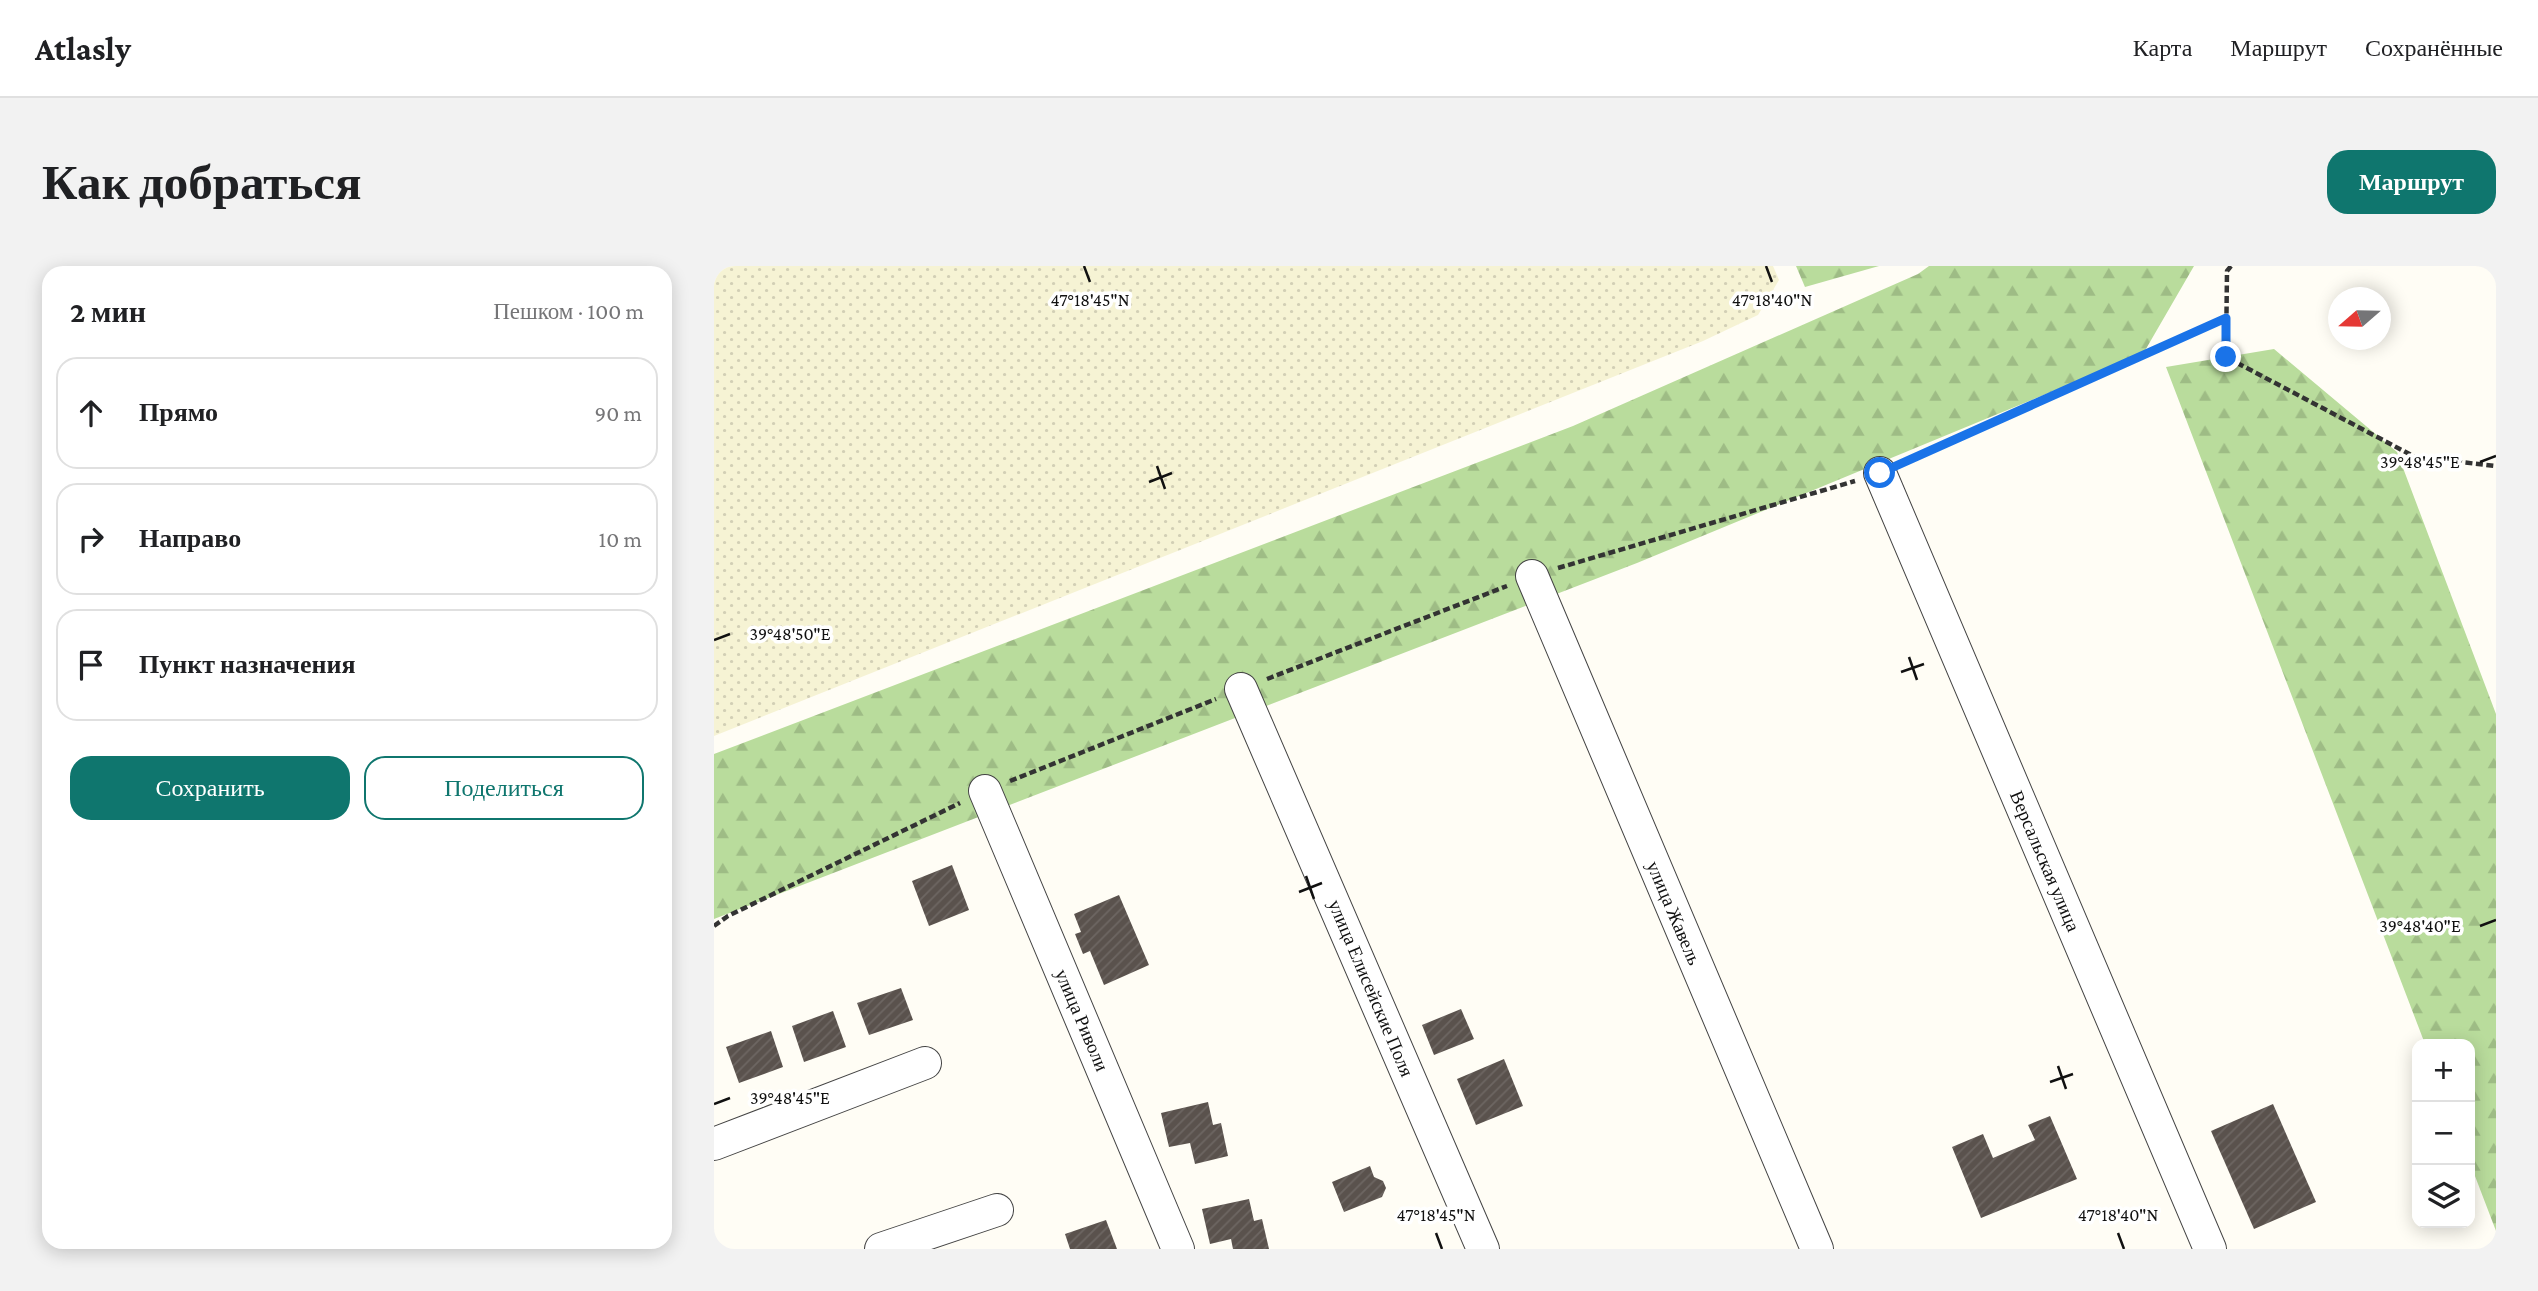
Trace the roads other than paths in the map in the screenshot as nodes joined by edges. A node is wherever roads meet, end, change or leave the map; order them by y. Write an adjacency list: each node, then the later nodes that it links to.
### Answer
1 (1880, 473): 12 (street, Версальская улица)
2 (1532, 576): 11 (street, улица Жавель)
3 (1241, 689): 10 (street, улица Елисейские Поля)
4 (985, 791): 9 (street, улица Риволи)
5 (925, 1063): 6 (street)
6 (714, 1144)
7 (997, 1210): 8 (street)
8 (881, 1249)
9 (1178, 1249)
10 (1483, 1249)
11 (1817, 1249)
12 (2210, 1249)

